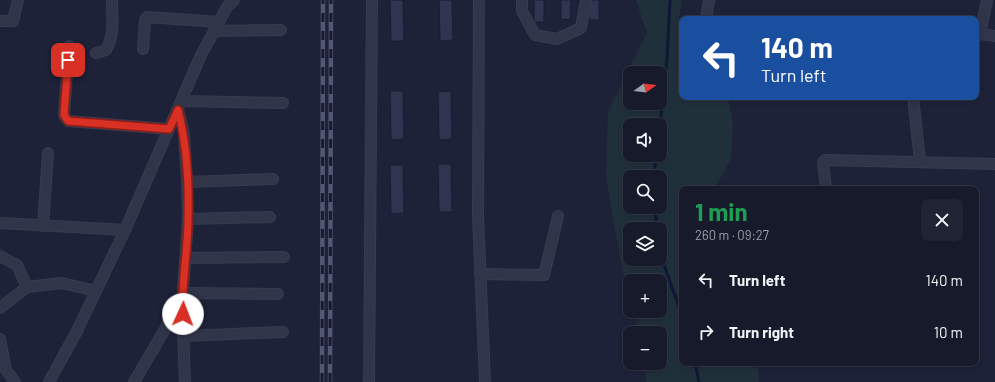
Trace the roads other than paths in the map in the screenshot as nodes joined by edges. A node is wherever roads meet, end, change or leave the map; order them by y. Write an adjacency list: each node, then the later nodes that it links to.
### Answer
1 (18, 0): 11 (street)
2 (112, 0): 19 (street)
3 (234, 0): 12 (street)
4 (372, 0): 53 (street)
5 (522, 0): 6 (street)
6 (586, 0)
7 (709, 0): 10 (street)
8 (987, 0): 14 (street)
9 (479, 1): 39 (street)
10 (706, 16)
11 (0, 21)
12 (217, 27): 13 (street); 18 (street); 22 (street)
13 (280, 30)
14 (979, 30)
15 (979, 34): 16 (street)
16 (995, 36)
17 (70, 46): 23 (street)
18 (143, 50)
19 (96, 53)
20 (913, 100): 25 (street)
21 (283, 103): 22 (street)
22 (180, 105): 23 (street); 28 (street)
23 (169, 129): 35 (street)
24 (48, 153): 34 (street)
25 (920, 161): 26 (street); 29 (street)
26 (995, 164)
27 (273, 179): 28 (street)
28 (188, 182): 32 (street)
29 (826, 186)
30 (558, 216): 39 (street)
31 (270, 217): 32 (street)
32 (188, 219): 37 (street)
33 (0, 223): 34 (street)
34 (43, 226): 35 (street)
35 (125, 230): 41 (street)
36 (0, 256): 40 (street)
37 (186, 258): 38 (street); 42 (street)
38 (284, 258)
39 (480, 274): 54 (street)
40 (27, 287): 41 (street); 45 (street)
41 (96, 291): 50 (street)
42 (184, 293): 43 (street); 44 (street)
43 (278, 294)
44 (182, 304): 47 (street); 51 (street)
45 (0, 308)
46 (283, 332): 47 (street)
47 (184, 336): 52 (street)
48 (0, 339): 49 (street)
49 (15, 382)
50 (49, 382)
51 (134, 382)
52 (185, 382)
53 (370, 382)
54 (485, 382)

